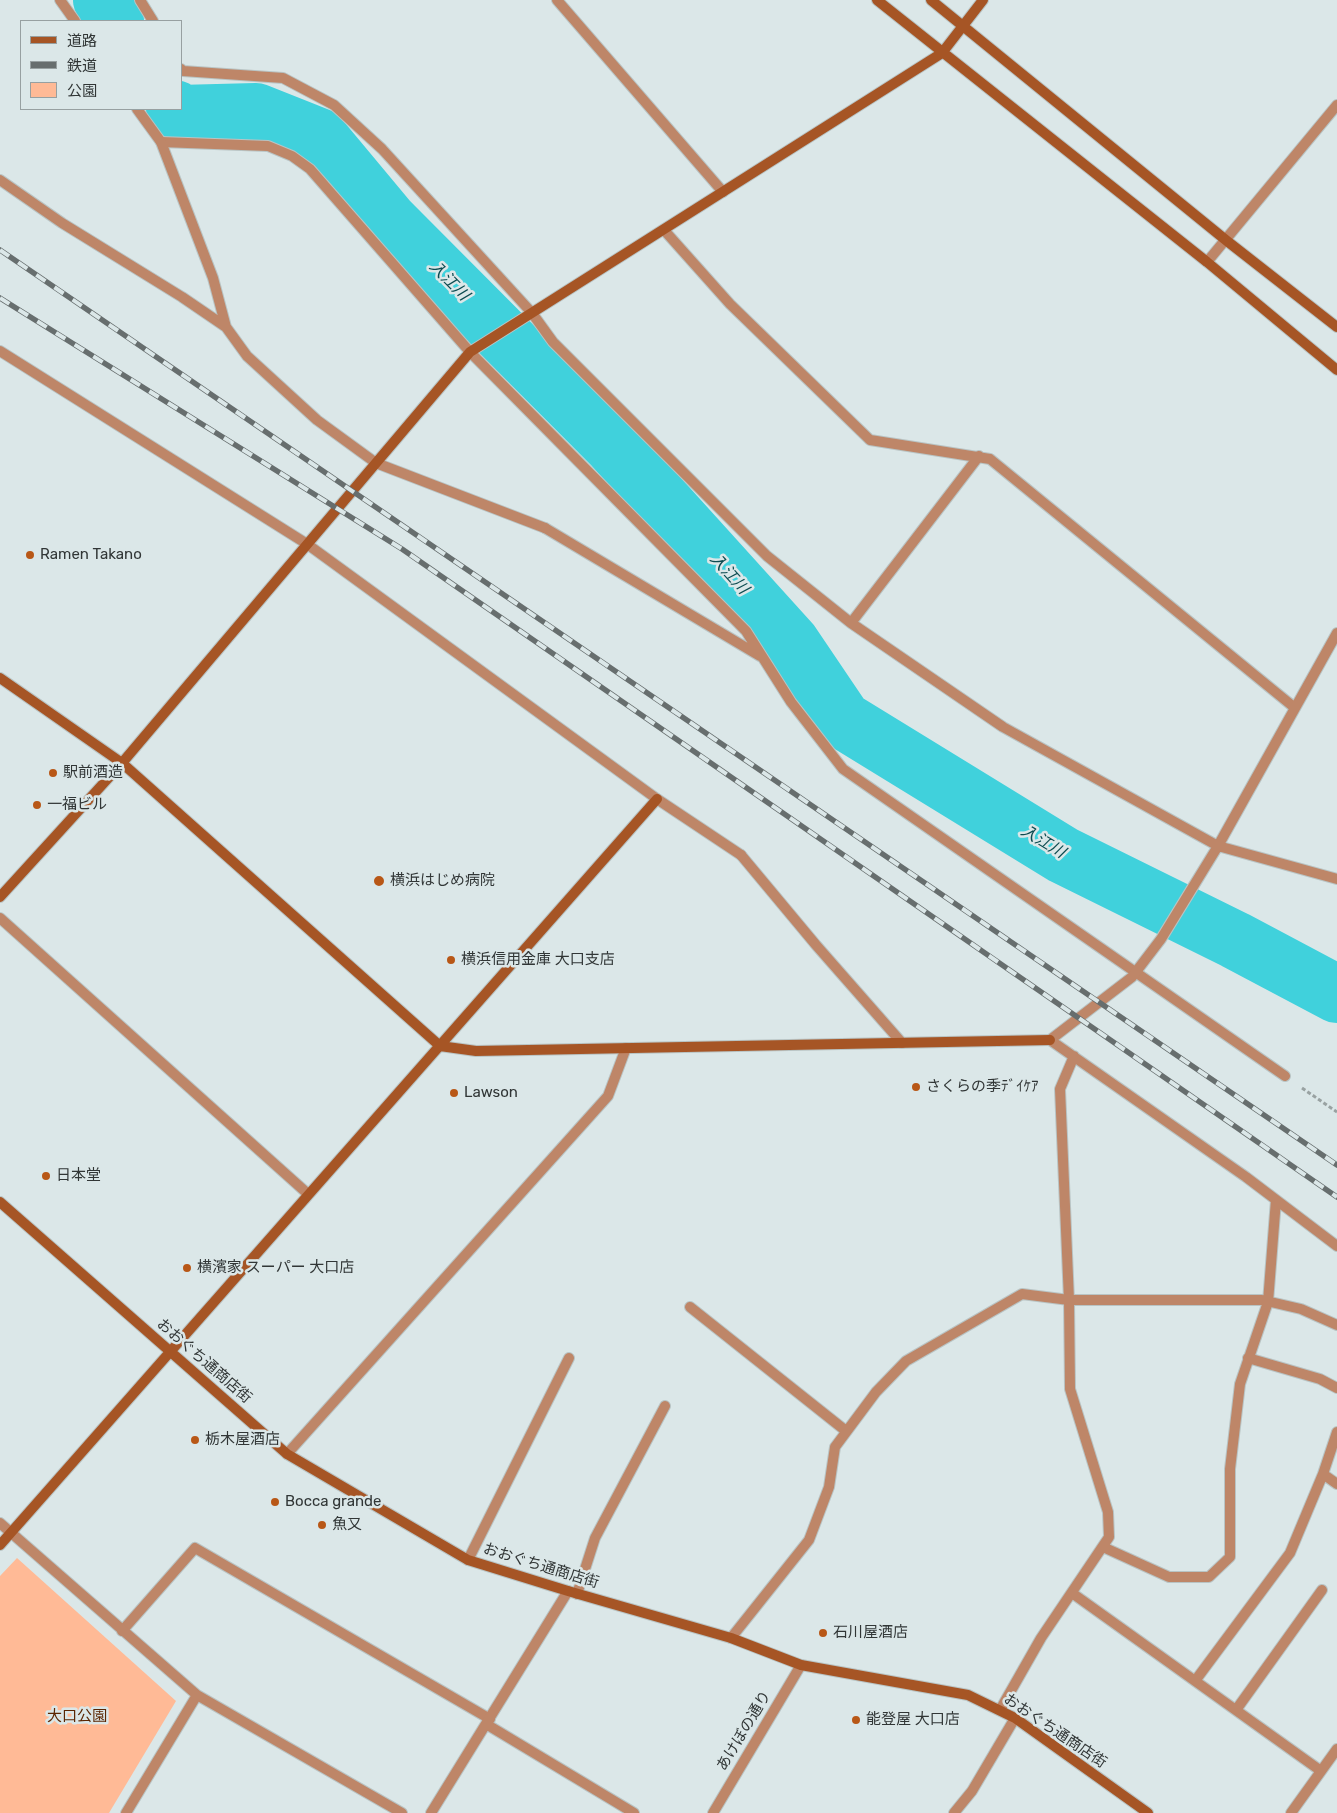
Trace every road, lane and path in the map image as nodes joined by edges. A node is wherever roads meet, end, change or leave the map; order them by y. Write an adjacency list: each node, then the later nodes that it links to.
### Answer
1 (60, 0): 7 (street)
2 (140, 0): 8 (street)
3 (558, 0): 16 (street)
4 (877, 0): 10 (street)
5 (931, 0): 9 (street)
6 (983, 0): 9 (street)
7 (74, 20)
8 (152, 20)
9 (963, 26): 10 (street); 18 (street)
10 (942, 53): 16 (street); 19 (street)
11 (182, 70): 20 (street)
12 (1337, 105): 18 (street)
13 (138, 110): 14 (street)
14 (161, 142): 21 (street); 23 (street)
15 (0, 180): 21 (street)
16 (723, 192): 17 (street)
17 (664, 230): 20 (street); 26 (street)
18 (1226, 241): 19 (street); 22 (street)
19 (1207, 262): 25 (street)
20 (532, 313): 23 (street); 29 (street)
21 (226, 327): 27 (street)
22 (1337, 327)
23 (474, 349): 27 (street); 31 (street)
24 (0, 350): 28 (street)
25 (1337, 370)
26 (979, 456): 29 (street); 33 (street)
27 (376, 463): 28 (street); 31 (street)
28 (307, 544): 34 (street); 35 (street)
29 (851, 623): 36 (street)
30 (1337, 634): 33 (street)
31 (763, 657): 40 (street)
32 (0, 678): 34 (street)
33 (1295, 708): 36 (street)
34 (122, 762): 38 (street); 43 (street)
35 (657, 799): 42 (street); 43 (street)
36 (1218, 846): 37 (street); 40 (street)
37 (1337, 878)
38 (0, 897)
39 (0, 918): 48 (street)
40 (1136, 971): 41 (street); 46 (street)
41 (1050, 1040): 42 (street); 45 (street)
42 (902, 1042): 44 (street)
43 (440, 1046): 44 (street); 48 (street)
44 (626, 1048): 63 (street)
45 (1074, 1056): 49 (street); 52 (street)
46 (1285, 1076): 47 (path)
47 (1337, 1112)
48 (308, 1194): 56 (street)
49 (1276, 1200): 51 (street); 53 (street)
50 (0, 1202): 56 (street, おおぐち通商店街)
51 (1337, 1246)
52 (1069, 1300): 53 (street); 61 (street); 69 (street)
53 (1268, 1302): 55 (street); 58 (street)
54 (690, 1307): 61 (street)
55 (1337, 1325)
56 (170, 1352): 63 (street, おおぐち通商店街); 67 (street)
57 (569, 1358): 70 (street)
58 (1248, 1358): 59 (street); 69 (street)
59 (1337, 1388)
60 (665, 1406): 72 (street)
61 (846, 1431): 75 (street)
62 (1337, 1432): 64 (street)
63 (287, 1454): 70 (street, おおぐち通商店街)
64 (1323, 1474): 65 (street); 77 (street)
65 (1337, 1484)
66 (0, 1523): 67 (street)
67 (11, 1533): 68 (street); 74 (street)
68 (0, 1545)
69 (1103, 1547): 73 (street)
70 (468, 1560): 72 (street, おおぐち通商店街)
71 (1322, 1590): 80 (street)
72 (572, 1593): 75 (street, おおぐち通商店街); 82 (street)
73 (1072, 1593): 77 (street); 79 (street)
74 (122, 1631): 78 (street); 82 (street)
75 (731, 1638): 76 (street, おおぐち通商店街)
76 (801, 1665): 79 (street, おおぐち通商店街); 89 (street, あけぼの通り)
77 (1195, 1680): 80 (street)
78 (197, 1696): 85 (street); 86 (street)
79 (1000, 1710): 81 (street, おおぐち通商店街)
80 (1236, 1710): 84 (street)
81 (1015, 1718): 90 (street); 91 (street, おおぐち通商店街)
82 (488, 1722): 87 (street); 88 (street)
83 (1337, 1749): 84 (street)
84 (1321, 1771): 92 (street)
85 (126, 1813)
86 (402, 1813)
87 (432, 1813)
88 (634, 1813)
89 (713, 1813)
90 (954, 1813)
91 (1148, 1813)
92 (1291, 1813)

